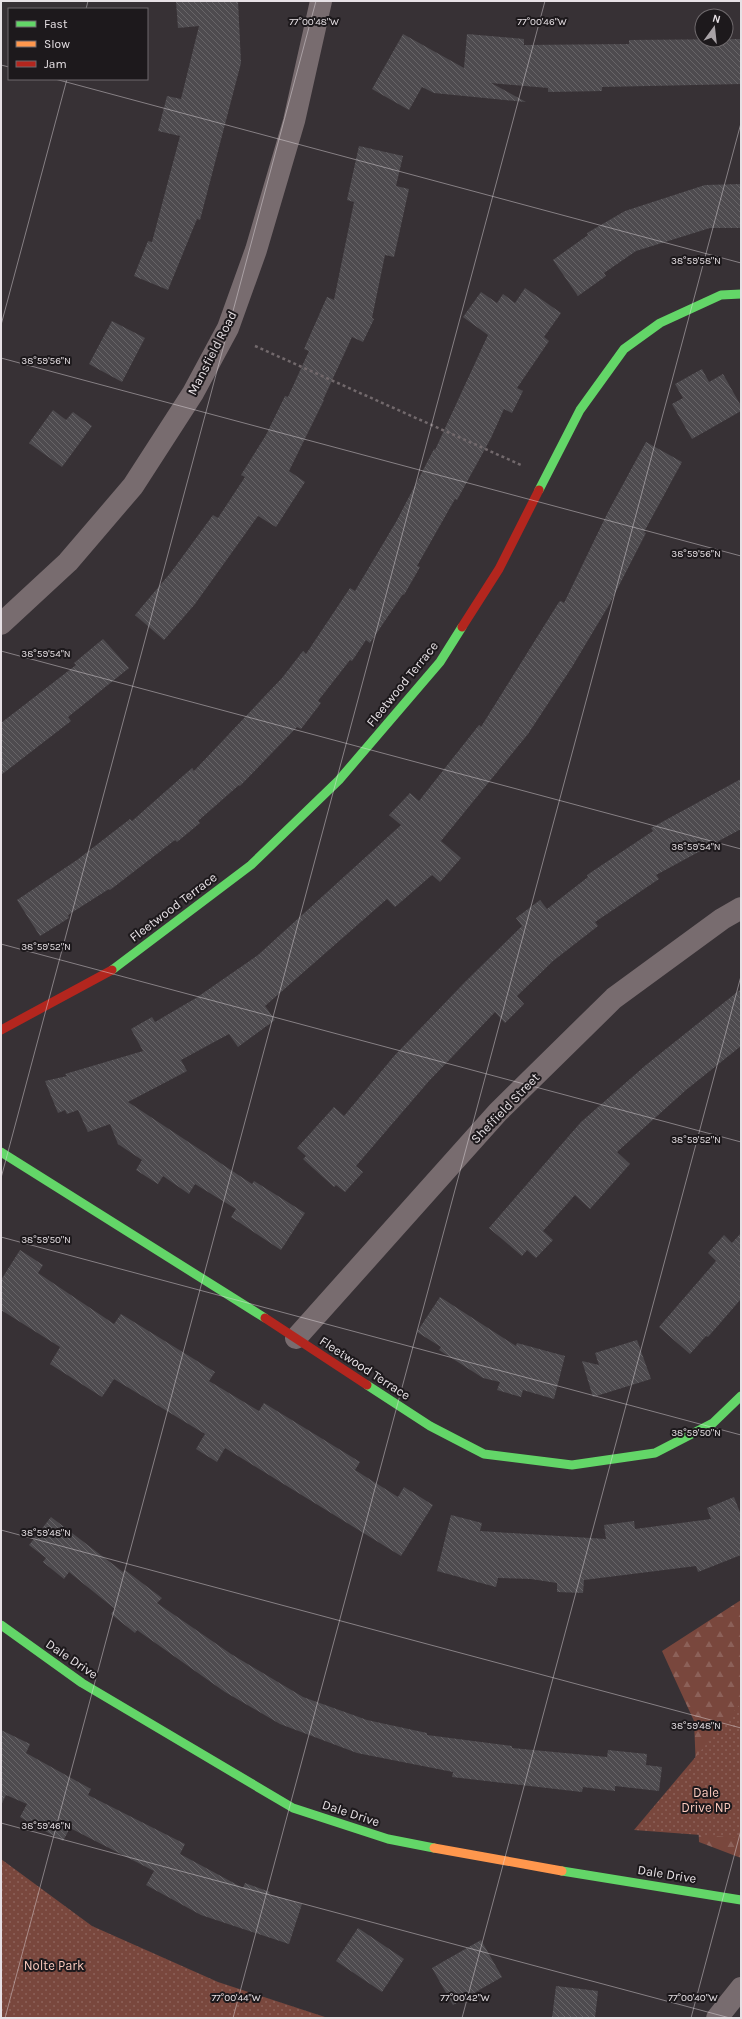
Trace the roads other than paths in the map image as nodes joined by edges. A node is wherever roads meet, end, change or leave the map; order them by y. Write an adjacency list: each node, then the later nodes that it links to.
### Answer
1 (321, 1): 3 (street, Mansfield Road)
2 (741, 294): 5 (street, Fleetwood Terrace)
3 (1, 624)
4 (741, 908): 7 (street, Sheffield Street)
5 (1, 1030)
6 (1, 1152): 7 (street, Fleetwood Terrace)
7 (296, 1338): 8 (street, Fleetwood Terrace)
8 (741, 1396)
9 (1, 1626): 10 (street, Dale Drive)
10 (741, 1900)
11 (741, 1988): 12 (street)
12 (717, 2018)

